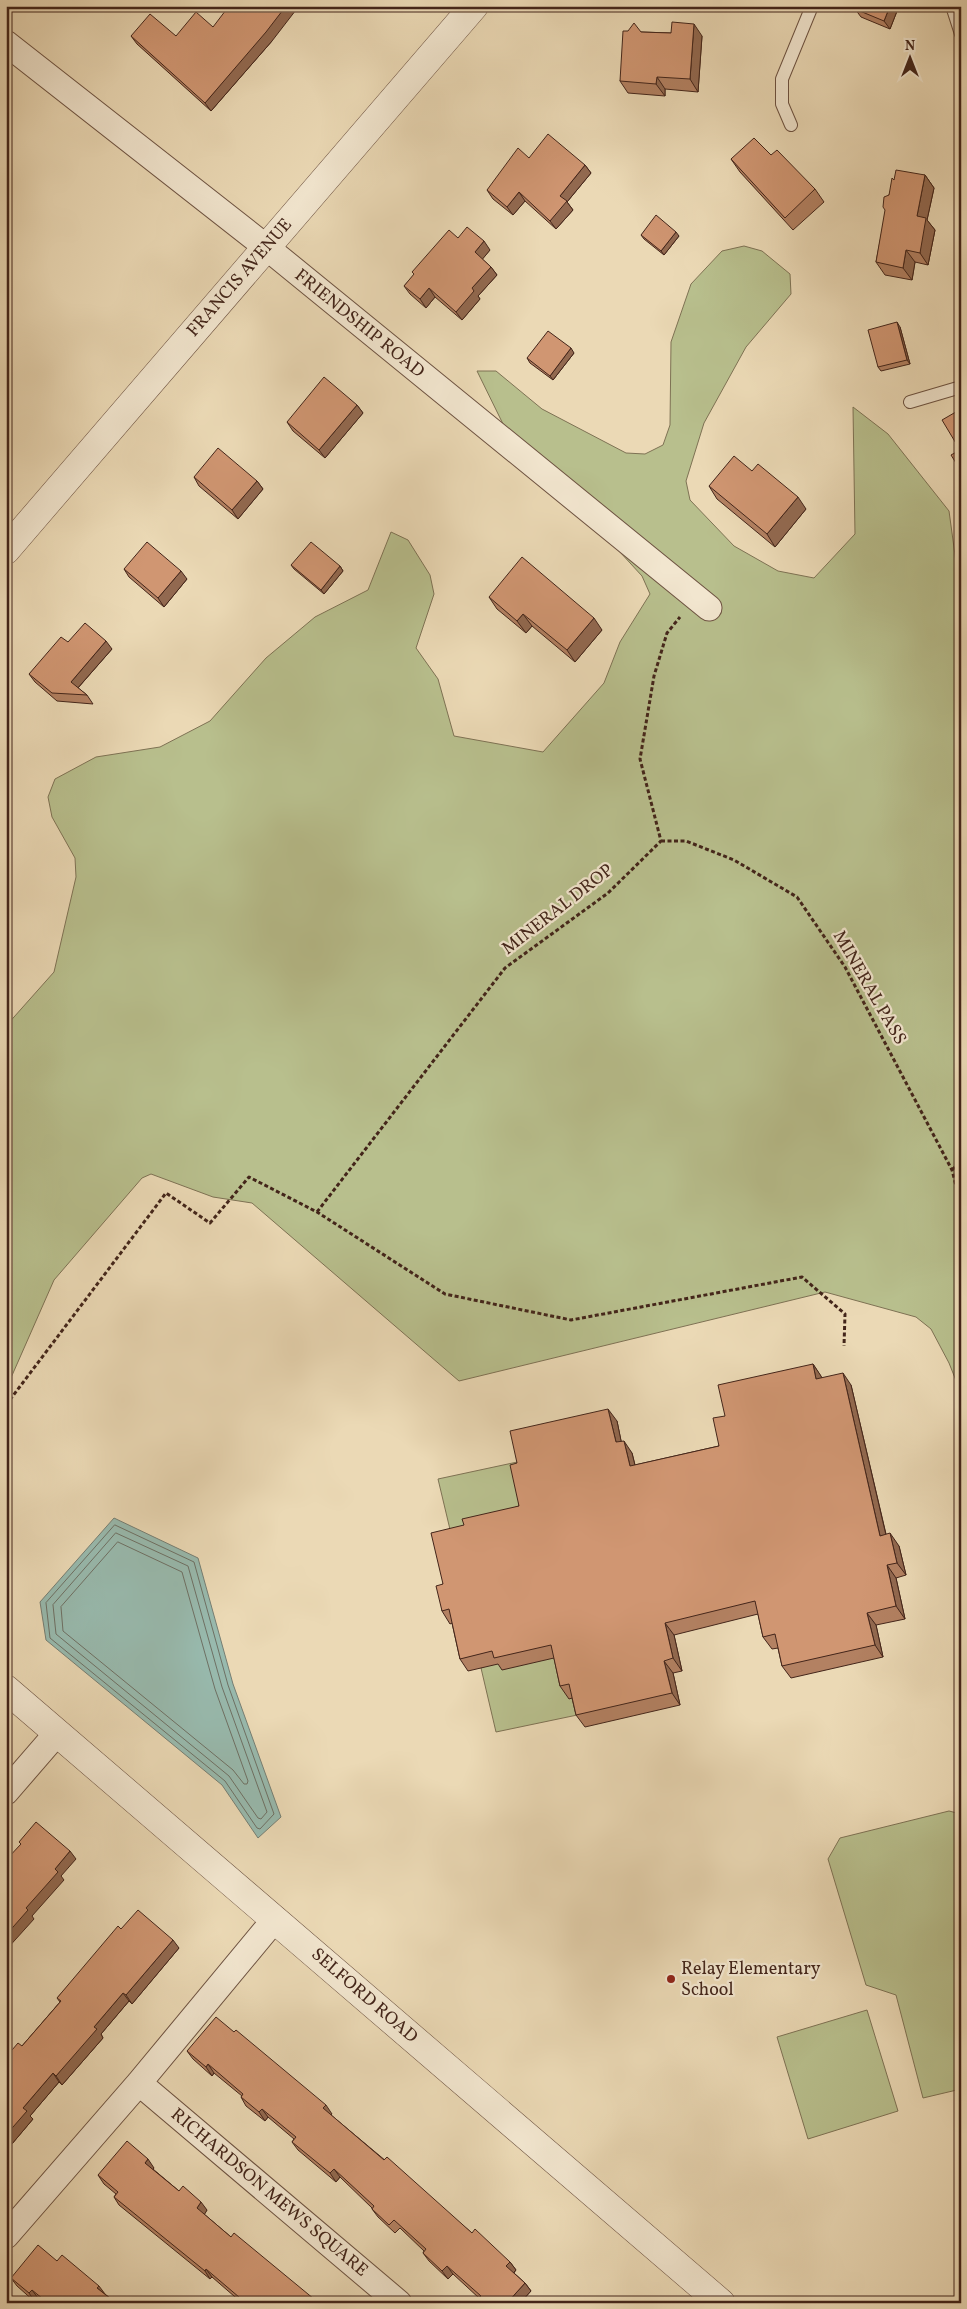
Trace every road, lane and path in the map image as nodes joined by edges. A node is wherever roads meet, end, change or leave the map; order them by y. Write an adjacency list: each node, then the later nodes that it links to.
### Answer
1 (474, 6): 7 (street, FRANCIS AVENUE)
2 (812, 6): 6 (lane)
3 (952, 6): 4 (lane)
4 (961, 34)
5 (6, 43): 7 (street, FRIENDSHIP ROAD)
6 (791, 125)
7 (266, 248): 10 (street, FRANCIS AVENUE); 11 (street, FRIENDSHIP ROAD)
8 (961, 387): 9 (lane)
9 (910, 402)
10 (6, 550)
11 (703, 603): 12 (path)
12 (661, 841): 14 (path, MINERAL PASS); 16 (path, MINERAL DROP)
13 (961, 1161): 14 (path)
14 (952, 1170): 15 (path, MINERAL PASS)
15 (961, 1205)
16 (318, 1212): 17 (path); 18 (path)
17 (844, 1346)
18 (6, 1405)
19 (6, 1689): 20 (street, SELFORD ROAD)
20 (58, 1733): 21 (street); 22 (street, SELFORD ROAD)
21 (6, 1792)
22 (275, 1919): 23 (street); 26 (street, SELFORD ROAD)
23 (139, 2082): 24 (street); 25 (street, RICHARDSON MEWS SQUARE)
24 (6, 2236)
25 (399, 2303)
26 (721, 2303)

